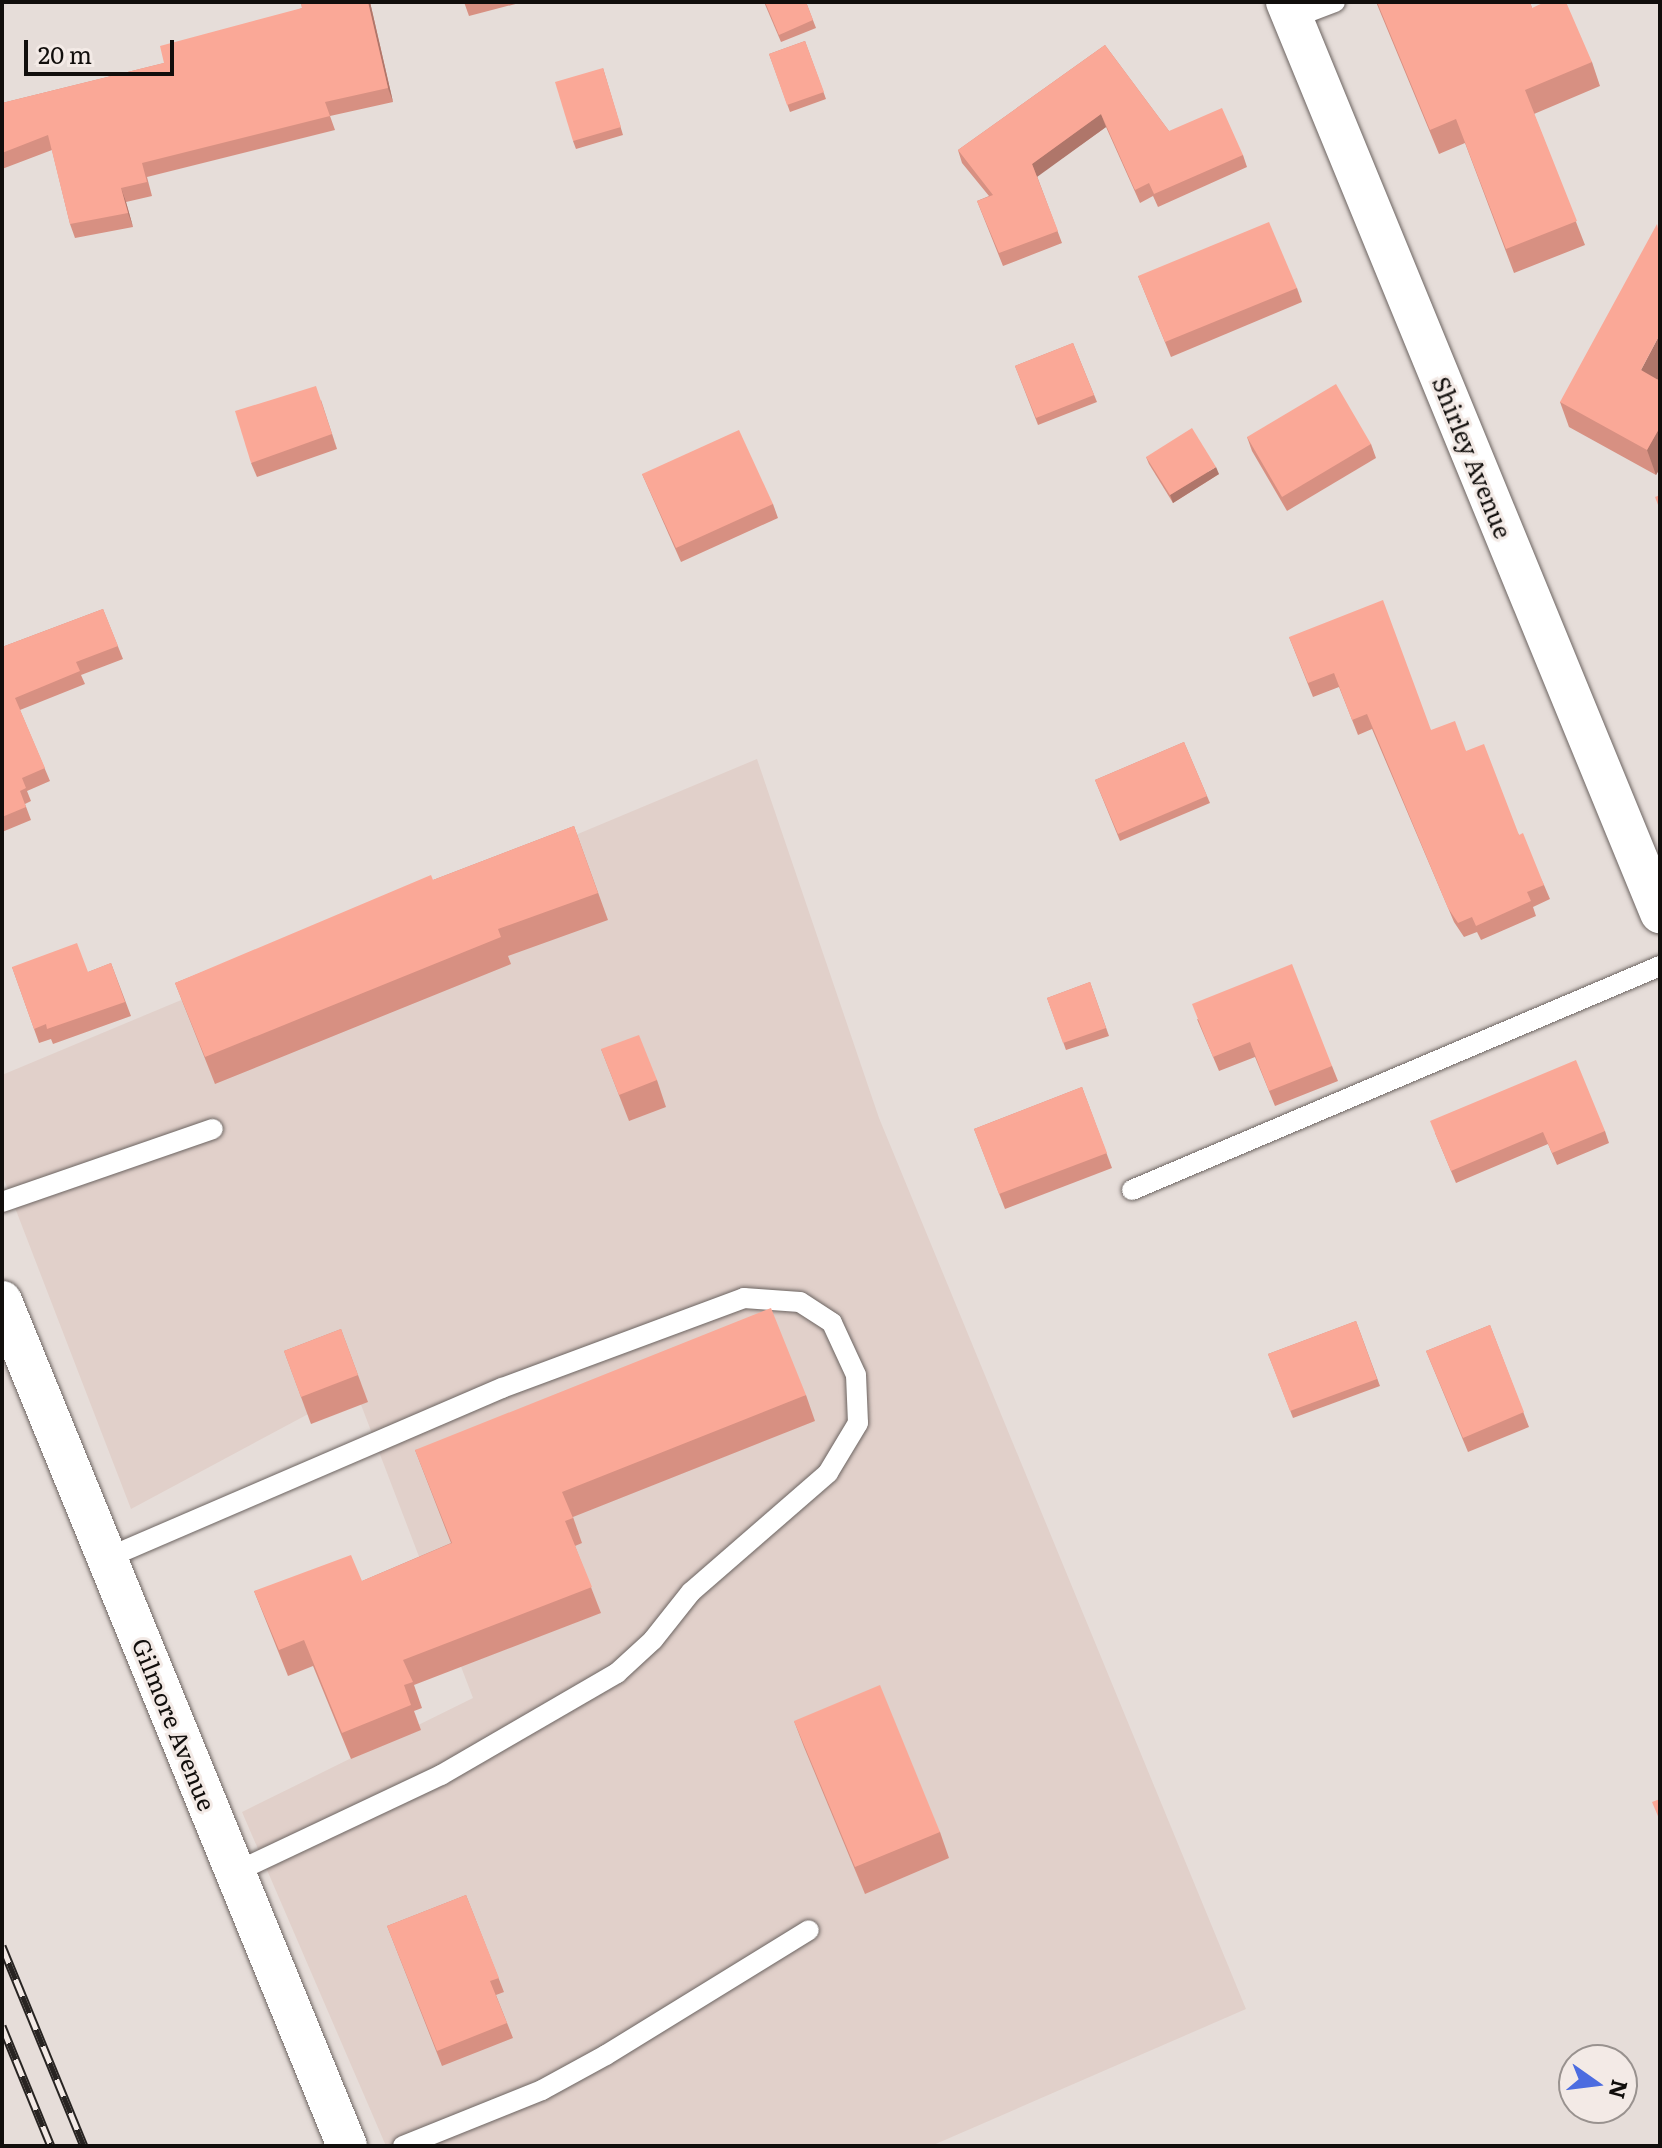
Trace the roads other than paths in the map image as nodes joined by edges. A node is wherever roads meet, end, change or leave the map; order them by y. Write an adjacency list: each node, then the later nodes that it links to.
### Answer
1 (1335, 2): 2 (lane)
2 (1290, 10): 3 (street, Shirley Avenue)
3 (1660, 913)
4 (1660, 966): 6 (lane)
5 (213, 1129): 7 (lane)
6 (1132, 1190)
7 (2, 1202)
8 (2, 1301): 9 (street, Gilmore Avenue)
9 (107, 1558): 10 (street, Gilmore Avenue); 10 (lane)
10 (236, 1872): 12 (street, Gilmore Avenue)
11 (809, 1930): 13 (lane)
12 (347, 2146)
13 (403, 2146)

